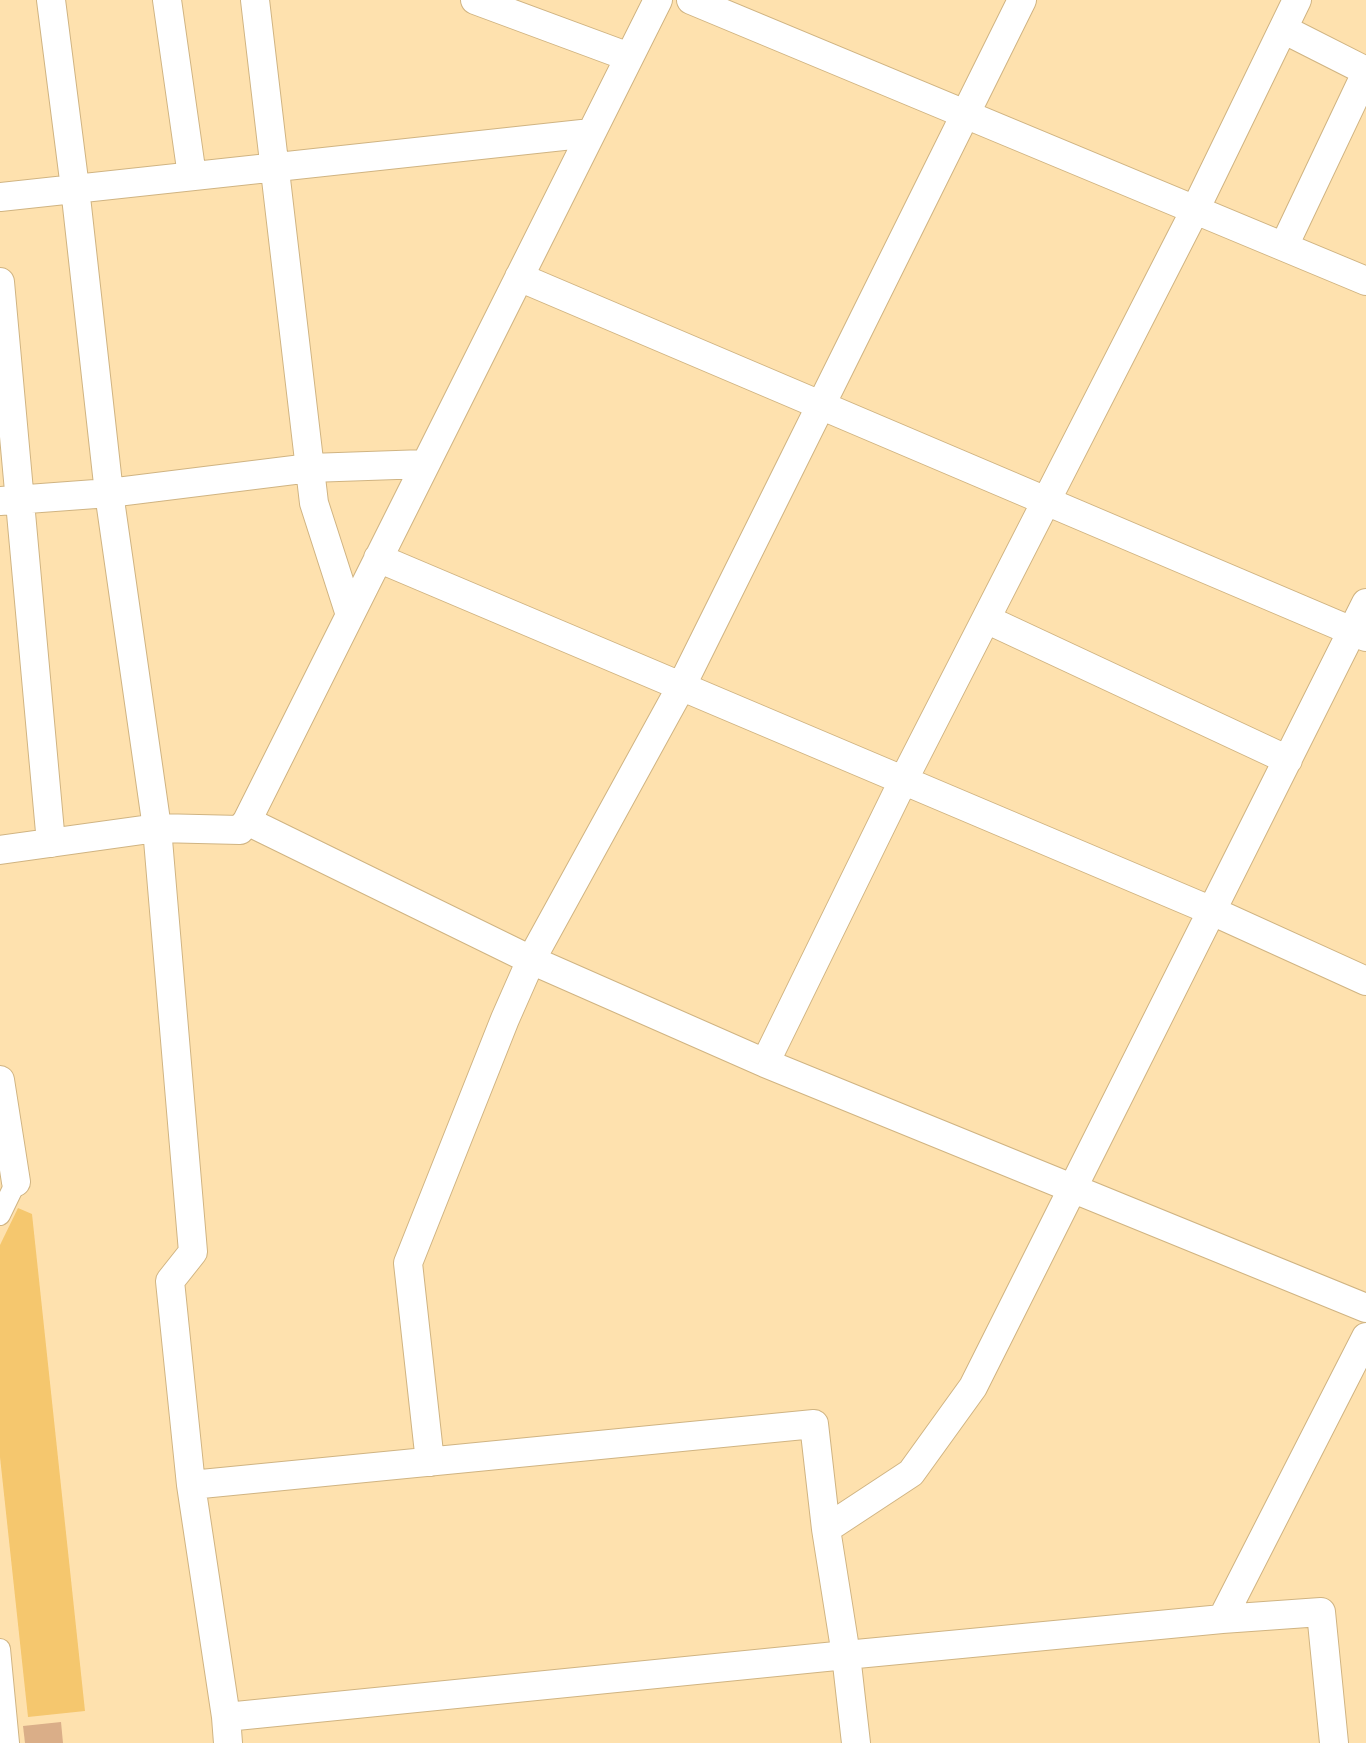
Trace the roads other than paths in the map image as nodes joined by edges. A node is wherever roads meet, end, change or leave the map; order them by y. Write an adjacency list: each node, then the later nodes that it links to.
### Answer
1 (51, 0): 16 (street)
2 (167, 0): 15 (street)
3 (255, 0): 14 (street)
4 (475, 0): 10 (street)
5 (658, 0): 10 (street)
6 (691, 0): 12 (street)
7 (1022, 0): 12 (street)
8 (1297, 0): 9 (street)
9 (1283, 30): 11 (street); 18 (street)
10 (629, 57): 13 (street)
11 (1366, 72): 19 (street)
12 (966, 114): 18 (street); 23 (street)
13 (591, 133): 14 (street); 20 (street)
14 (275, 167): 15 (street); 25 (street)
15 (192, 176): 16 (street)
16 (75, 188): 17 (street); 26 (street)
17 (0, 197)
18 (1195, 210): 19 (street); 28 (street)
19 (1284, 246): 21 (street)
20 (519, 276): 23 (street); 24 (street)
21 (1366, 281)
22 (0, 282): 27 (street)
23 (822, 405): 28 (street); 34 (street)
24 (426, 464): 25 (street); 29 (street)
25 (310, 468): 26 (street); 31 (street)
26 (109, 493): 27 (street); 38 (street)
27 (10, 500): 39 (street)
28 (1046, 500): 32 (street); 33 (street)
29 (378, 558): 31 (street); 34 (street)
30 (1366, 603): 33 (street)
31 (350, 615): 37 (street)
32 (986, 618): 35 (street); 36 (street)
33 (1359, 634): 35 (street)
34 (681, 687): 36 (street); 42 (street)
35 (1288, 760): 41 (street)
36 (903, 781): 41 (street); 44 (street)
37 (247, 821): 38 (street); 42 (street)
38 (157, 828): 39 (street); 52 (street)
39 (51, 843): 40 (street)
40 (0, 850)
41 (1212, 911): 43 (street); 47 (street)
42 (531, 960): 44 (street); 51 (street)
43 (1366, 981)
44 (765, 1064): 47 (street)
45 (0, 1080): 46 (street)
46 (16, 1182): 48 (lane)
47 (1072, 1188): 49 (street); 53 (street)
48 (0, 1215)
49 (1366, 1308)
50 (1366, 1336): 54 (street)
51 (430, 1462): 52 (street); 53 (street)
52 (191, 1485): 57 (street)
53 (826, 1529): 56 (street)
54 (1222, 1619): 56 (street); 60 (street)
55 (0, 1649): 58 (lane)
56 (846, 1655): 57 (street); 59 (street)
57 (227, 1730)
58 (9, 1743)
59 (856, 1743)
60 (1334, 1743)

